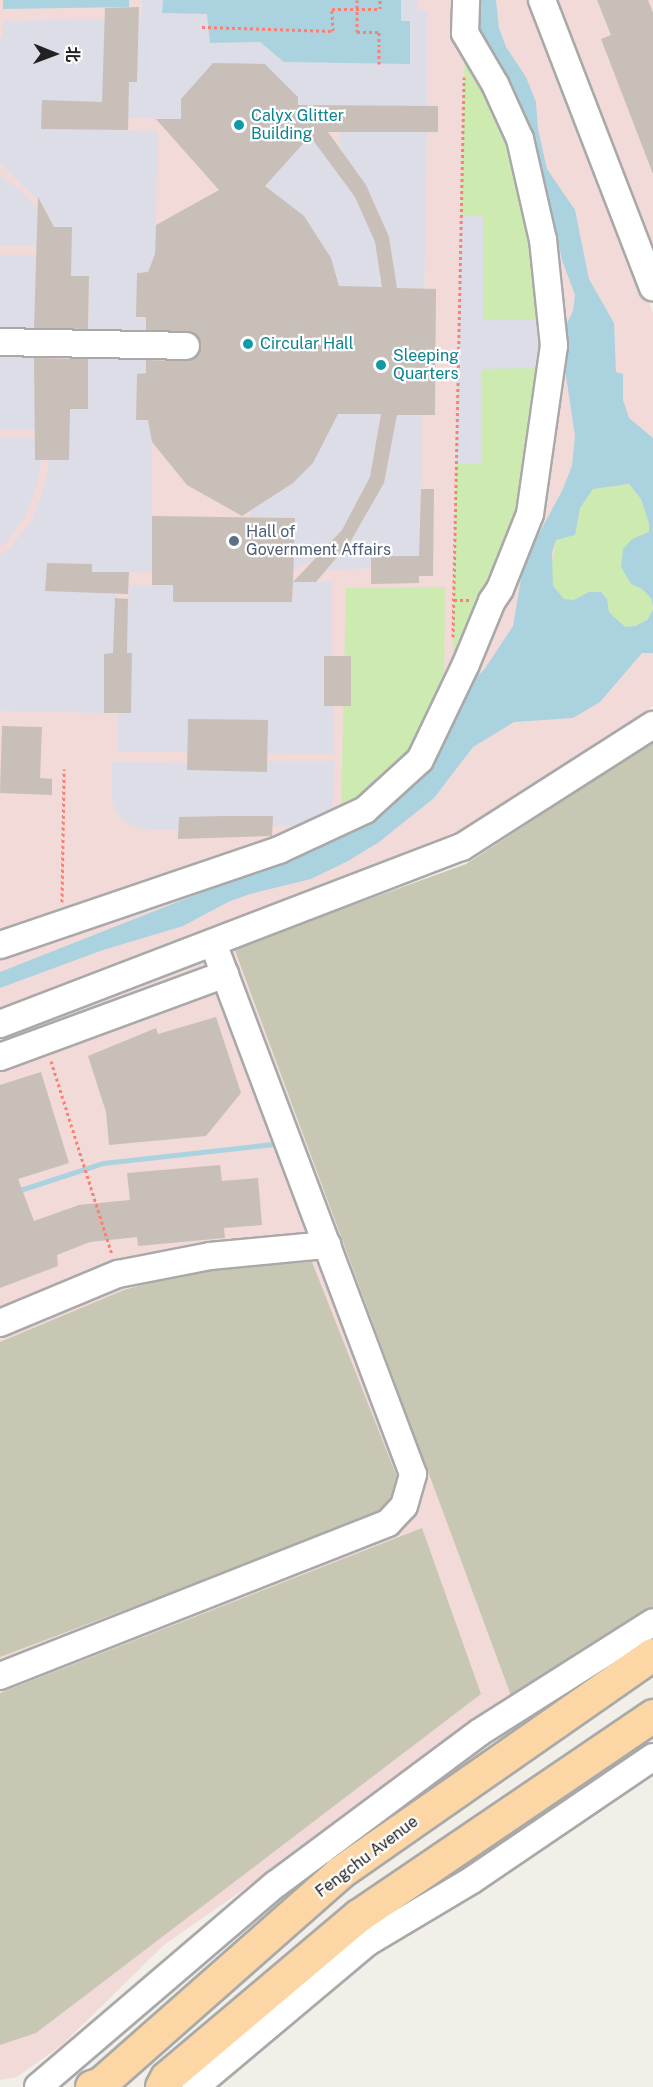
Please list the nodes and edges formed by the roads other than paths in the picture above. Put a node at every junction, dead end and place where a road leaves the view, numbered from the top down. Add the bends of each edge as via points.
1 (466, 0) edge
2 (542, 0) edge
3 (653, 287) edge
4 (0, 342) edge
5 (186, 346) dead end
6 (653, 725) edge
7 (213, 943) junction
8 (0, 945) edge
9 (225, 974) junction
10 (0, 1024) edge
11 (0, 1058) edge
12 (327, 1245) junction
13 (0, 1323) edge
14 (653, 1622) edge
15 (653, 1655) edge
16 (0, 1676) edge
17 (653, 1716) edge
18 (653, 1757) edge
19 (387, 1801) junction
20 (461, 1845) junction
21 (294, 1914) junction
22 (368, 1942) junction
23 (106, 2029) junction
24 (128, 2060) junction
25 (166, 2085) edge
26 (97, 2086) edge
27 (38, 2087) edge

1 - 8 street via 465,33 495,84 520,139 543,240 554,346 530,514 420,760 365,810 279,850
2 - 3 street
4 - 5 street
6 - 7 street via 462,847
7 - 9 street
7 - 10 street
9 - 11 street
9 - 12 street
12 - 13 street via 210,1256 118,1275
12 - 16 street via 412,1474 404,1506 388,1523
14 - 19 street via 480,1732
15 - 21 main road, Fengchu Avenue via 340,1873
17 - 20 main road
18 - 22 street via 472,1880
19 - 21 street
19 - 23 street via 276,1884
20 - 22 street
20 - 25 main road via 359,1916
21 - 24 main road, Fengchu Avenue
22 - 25 street
23 - 24 street
23 - 27 street
24 - 25 main road
24 - 26 main road, Fengchu Avenue

